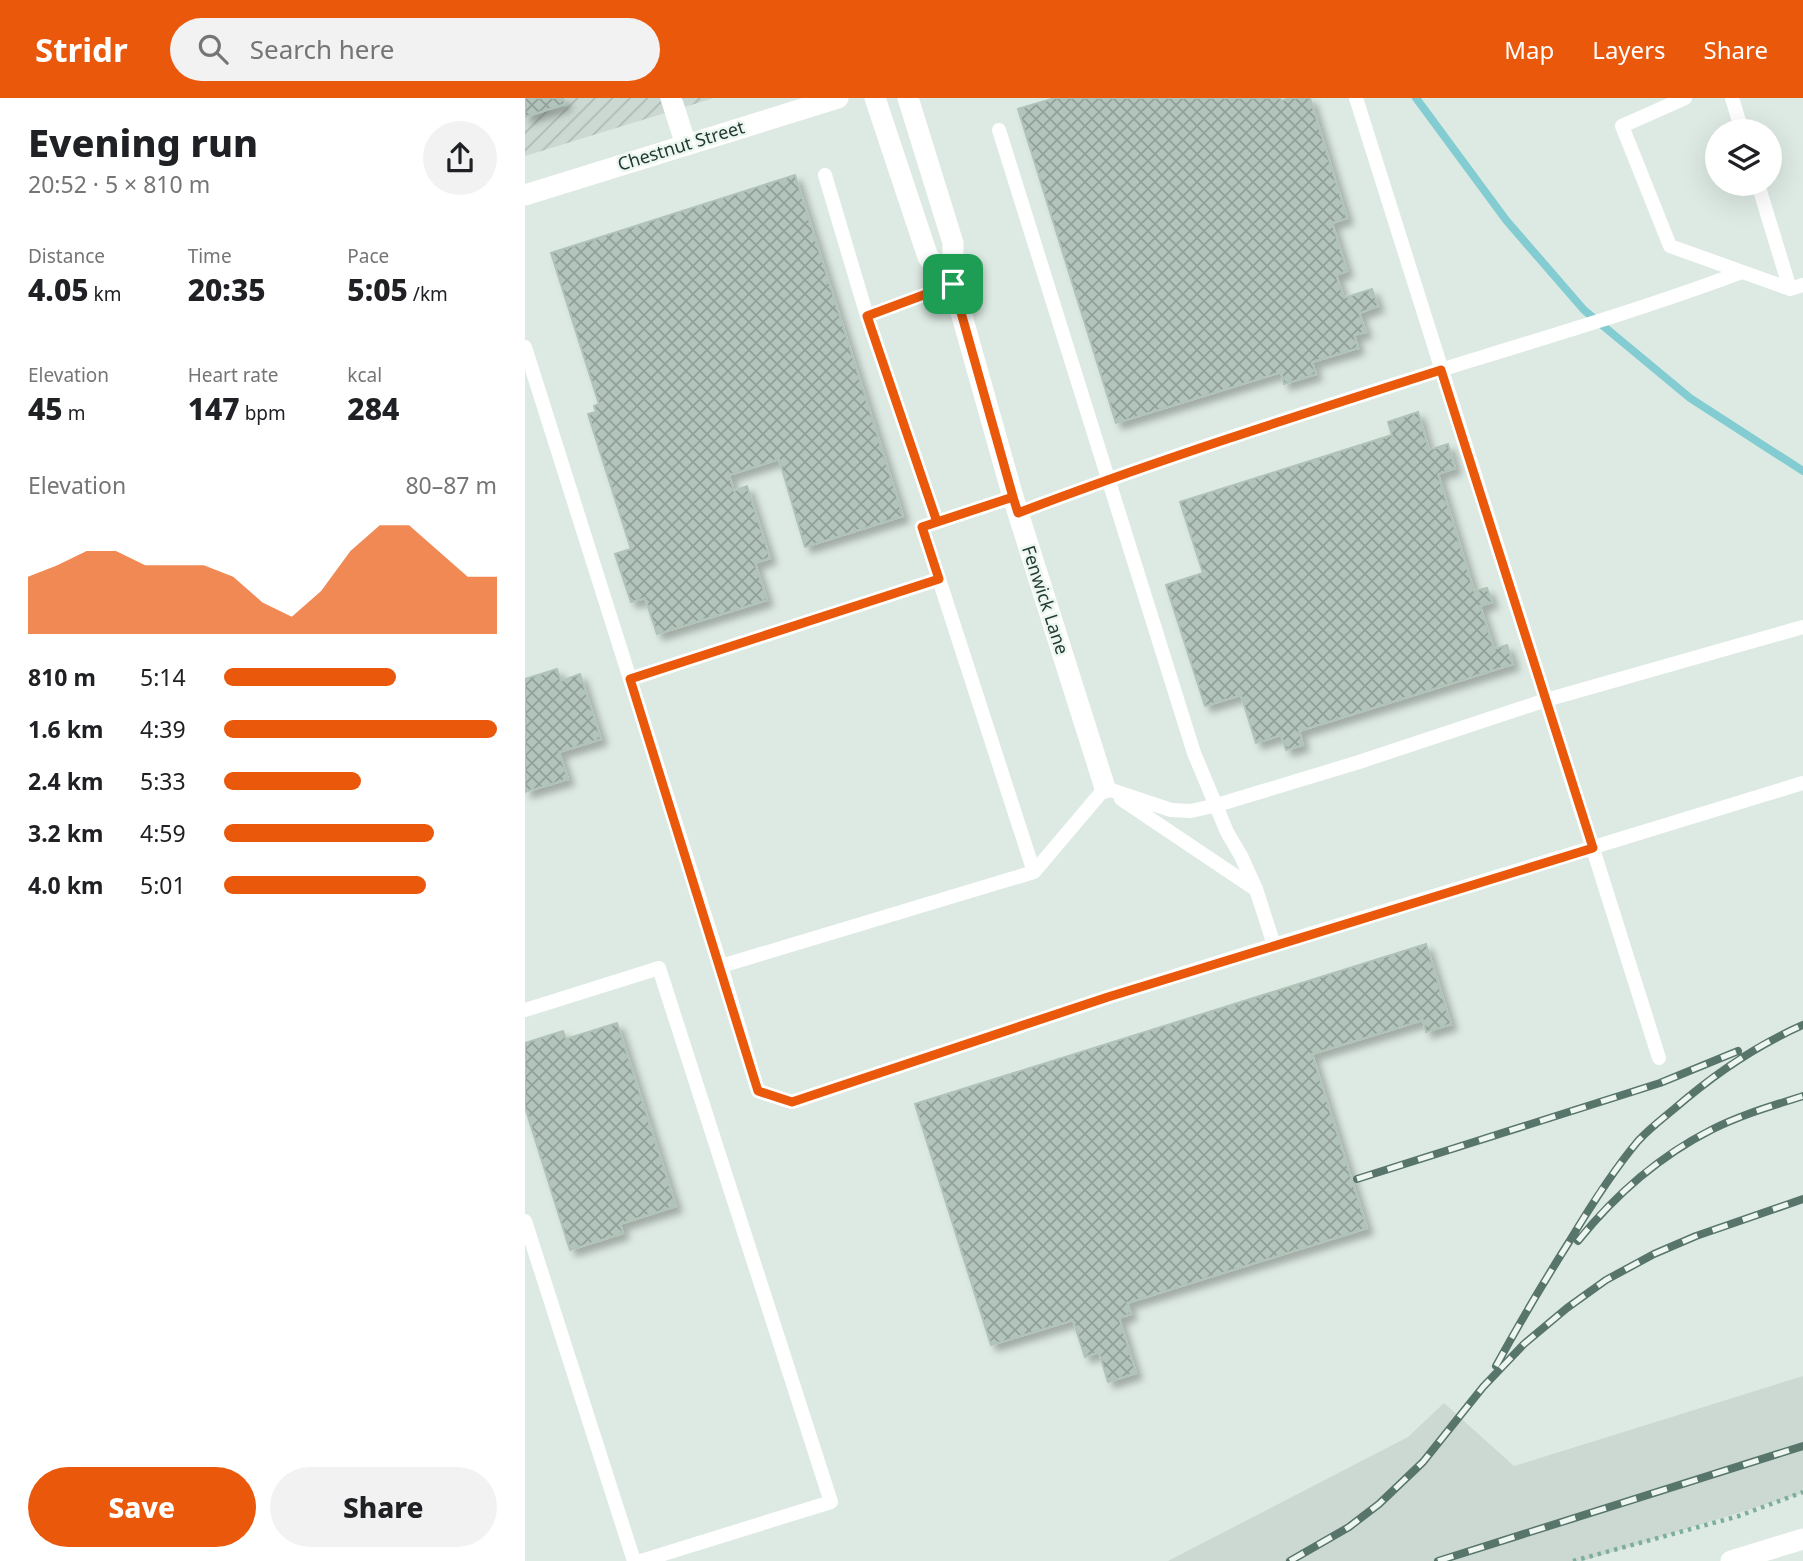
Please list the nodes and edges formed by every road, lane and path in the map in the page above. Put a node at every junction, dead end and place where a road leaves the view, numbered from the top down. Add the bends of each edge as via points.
1 (671, 98) edge
2 (838, 98) edge
3 (875, 98) edge
4 (908, 98) edge
5 (1356, 98) edge
6 (1685, 98) edge
7 (1732, 98) edge
8 (1738, 119) edge
9 (999, 131) dead end
10 (686, 145) junction
11 (825, 175) dead end
12 (525, 195) edge
13 (1763, 196) edge
14 (1742, 272) junction
15 (953, 284) junction
16 (1797, 287) edge
17 (867, 316) junction
18 (525, 347) edge
19 (1441, 370) junction
20 (1109, 480) junction
21 (1015, 505) junction
22 (937, 522) junction
23 (939, 579) junction
24 (1803, 627) edge
25 (630, 679) junction
26 (1546, 700) junction
27 (1803, 783) edge
28 (1105, 788) junction
29 (1217, 805) junction
30 (1593, 848) junction
31 (1034, 872) junction
32 (1256, 889) junction
33 (1274, 945) junction
34 (720, 967) junction
35 (525, 1010) edge
36 (1659, 1058) dead end
37 (525, 1221) edge
38 (1803, 1492) edge
39 (1803, 1539) edge
40 (634, 1561) edge
41 (641, 1561) edge
42 (1573, 1561) edge
43 (1731, 1561) edge

1 - 10 street
2 - 10 street, Chestnut Street
3 - 15 street, Fenwick Lane via 928,257
4 - 15 street via 953,243
5 - 19 lane
6 - 14 lane via 1622,126 1670,246
7 - 8 lane
9 - 20 lane
10 - 12 street, Chestnut Street
11 - 17 lane
13 - 16 lane
14 - 16 lane
14 - 19 lane
15 - 17 lane
15 - 21 street, Fenwick Lane
17 - 22 lane
18 - 25 lane
19 - 20 lane
19 - 26 lane
20 - 21 lane
20 - 29 lane via 1194,752
21 - 22 lane
21 - 28 street, Fenwick Lane
22 - 23 lane via 922,527
23 - 25 lane
23 - 31 lane
24 - 26 lane
25 - 34 lane
26 - 29 lane
26 - 30 lane
27 - 30 lane
28 - 29 lane via 1171,810
28 - 31 lane
28 - 32 lane
29 - 32 lane
30 - 33 lane
30 - 36 lane
31 - 34 lane
32 - 33 lane
33 - 34 lane via 792,1102 758,1091
35 - 41 lane via 659,968 831,1502
37 - 40 lane
38 - 42 path via 1739,1516
39 - 43 street

